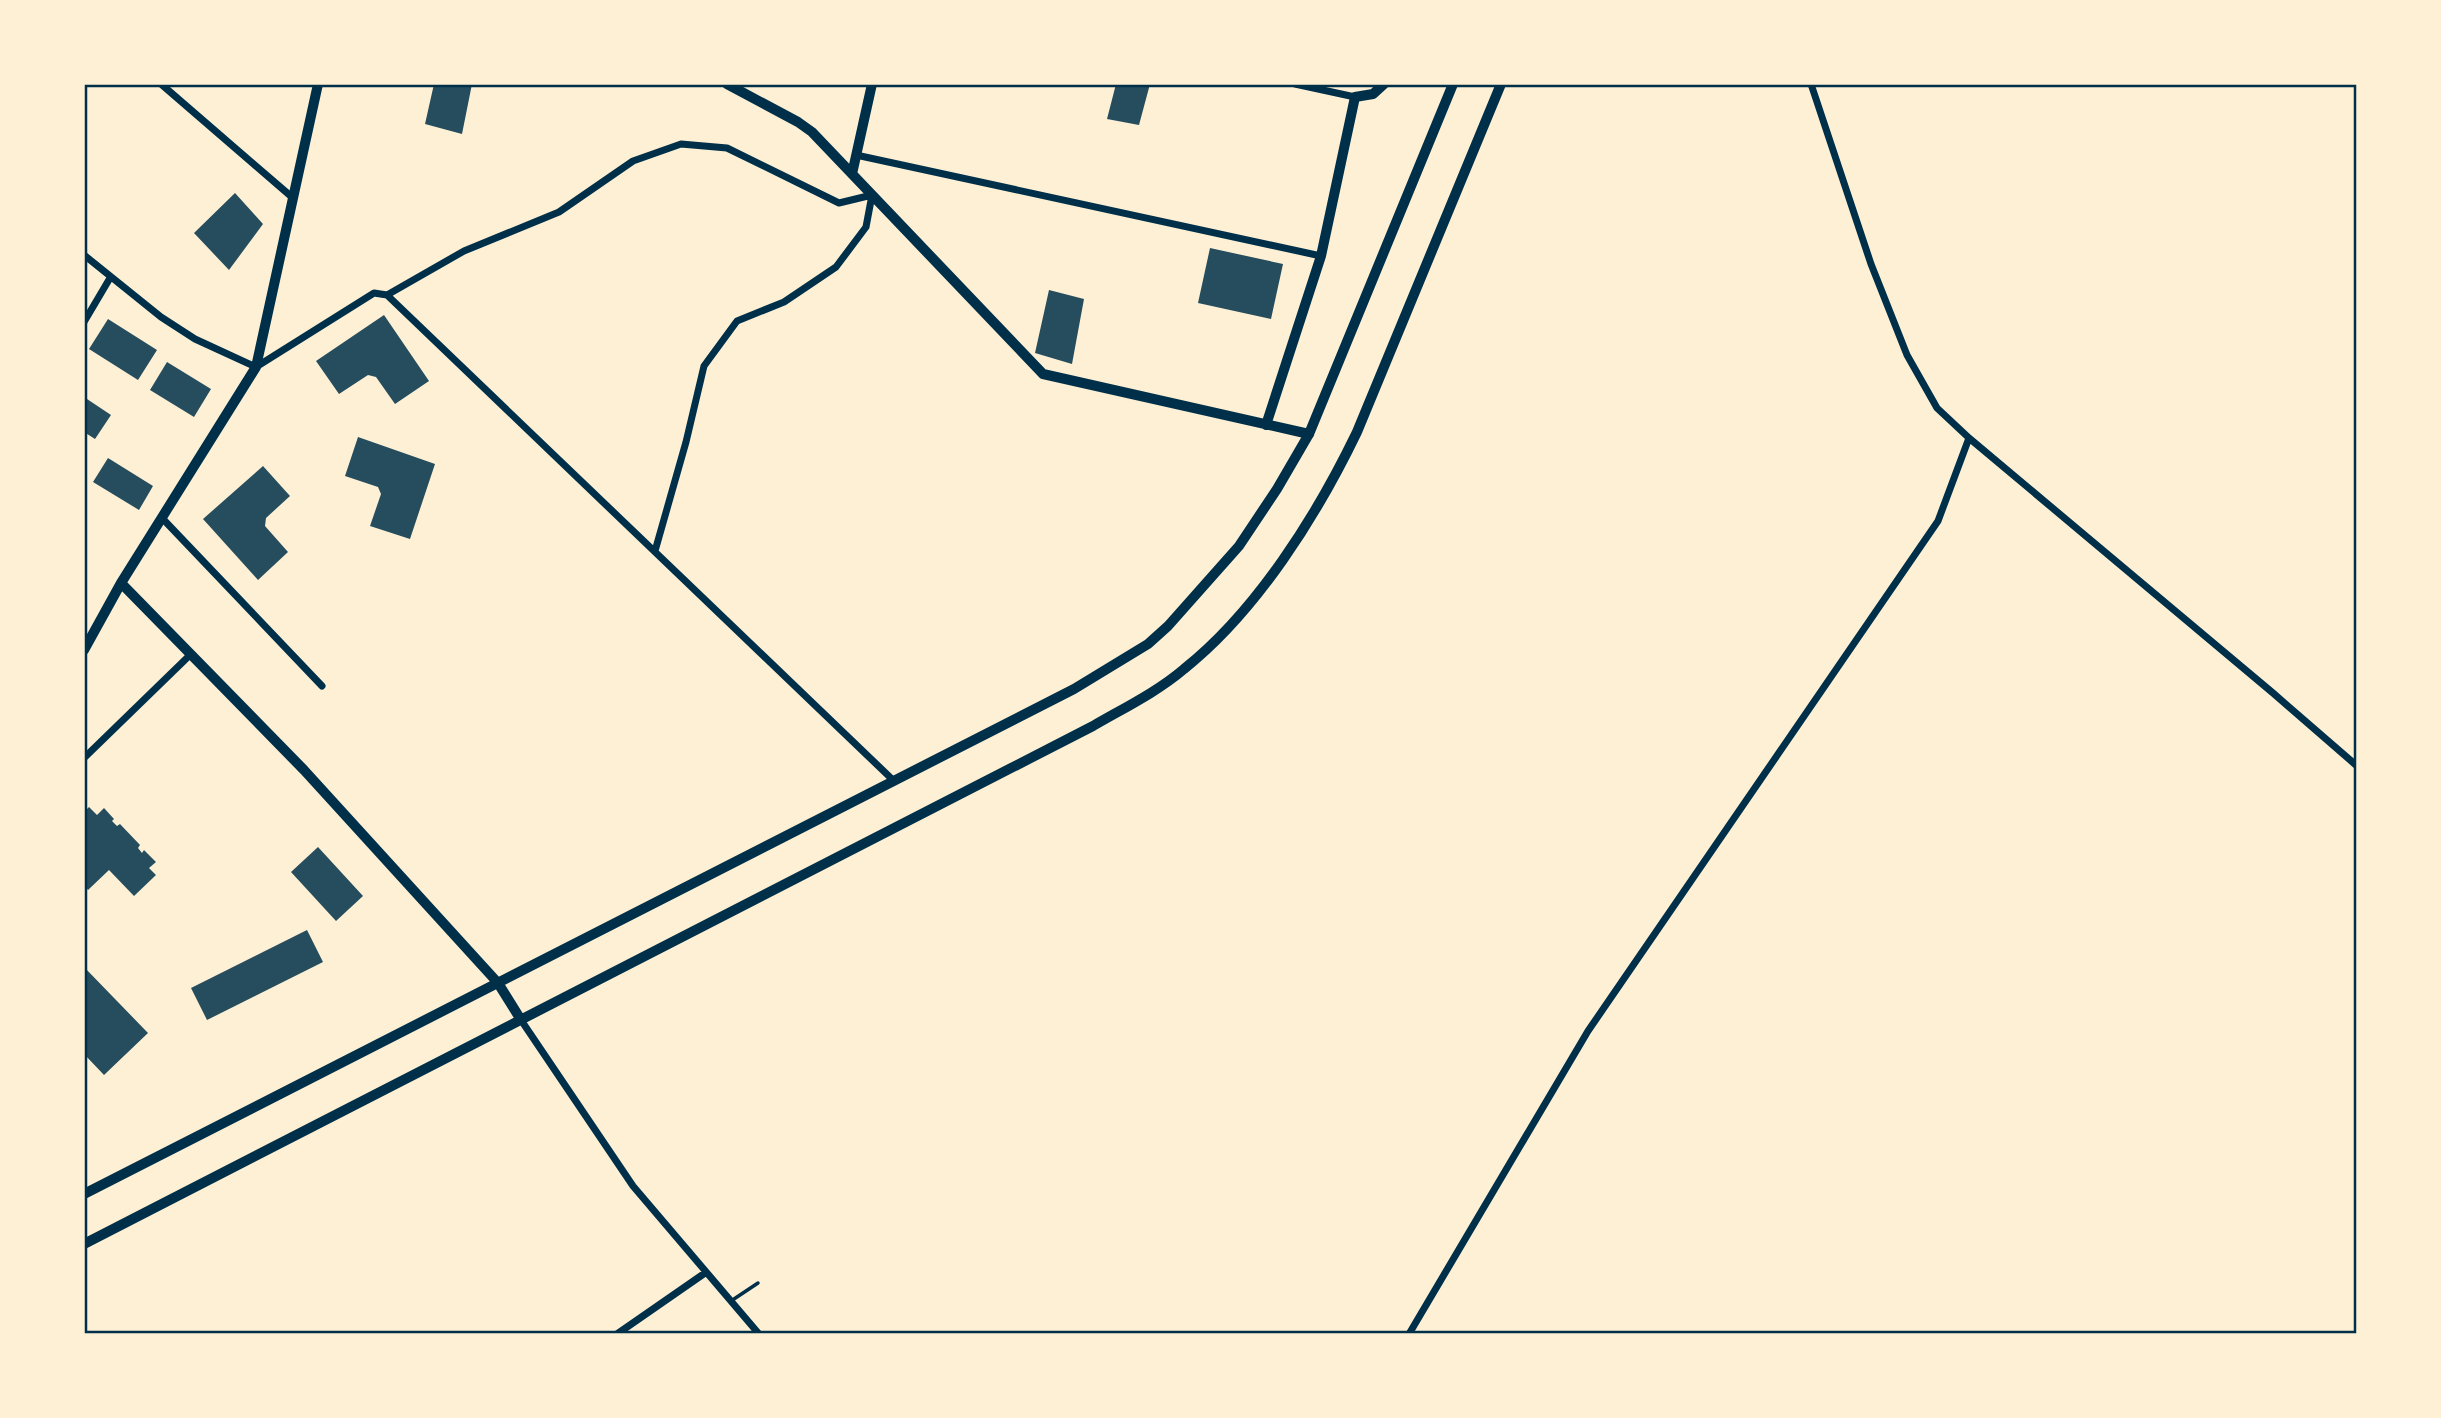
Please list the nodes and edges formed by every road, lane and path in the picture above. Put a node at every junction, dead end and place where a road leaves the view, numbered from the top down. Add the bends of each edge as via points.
1 (161, 84) edge
2 (318, 84) edge
3 (727, 84) edge
4 (872, 84) edge
5 (1295, 84) edge
6 (1384, 84) edge
7 (1453, 84) edge
8 (1501, 84) edge
9 (1811, 84) edge
10 (1354, 97) junction
11 (856, 155) junction
12 (852, 174) junction
13 (872, 195) junction
14 (293, 198) junction
15 (84, 255) edge
16 (1321, 257) junction
17 (110, 278) junction
18 (387, 295) junction
19 (84, 322) edge
20 (256, 367) junction
21 (1266, 425) junction
22 (1309, 434) junction
23 (1969, 438) junction
24 (162, 518) junction
25 (654, 551) junction
26 (121, 583) junction
27 (84, 650) edge
28 (191, 654) junction
29 (322, 686) dead end
30 (84, 758) edge
31 (2357, 766) edge
32 (894, 781) junction
33 (498, 983) junction
34 (521, 1020) junction
35 (84, 1194) edge
36 (84, 1244) edge
37 (705, 1273) junction
38 (758, 1283) dead end
39 (730, 1302) junction
40 (617, 1334) edge
41 (759, 1334) edge
42 (1409, 1334) edge

1 - 14 street
2 - 14 street
3 - 12 street via 806,127
4 - 11 street
5 - 10 street
6 - 10 street via 1373,94
7 - 22 main road
8 - 34 main road via 1334,480 1239,616 1203,654 1159,688 1093,726
9 - 23 street via 1871,264 1907,355 1937,408
10 - 16 street
11 - 12 street
11 - 16 street
12 - 13 street
13 - 18 street via 839,203 727,148 681,144 633,161 559,212 464,251
13 - 21 street via 1043,374
13 - 25 street via 866,227 836,267 784,302 737,321 704,366
14 - 20 street
15 - 17 street
16 - 21 street
17 - 19 street
17 - 20 street via 195,339
18 - 20 street via 374,293
18 - 25 street
20 - 24 street
21 - 22 street
22 - 32 main road via 1239,546 1148,644 1074,689
23 - 31 street
23 - 42 street via 1938,521 1588,1031
24 - 26 street
24 - 29 street
25 - 32 street
26 - 27 street
26 - 28 street
28 - 30 street
28 - 33 street
32 - 33 main road
33 - 34 main road
33 - 35 main road
34 - 36 main road
34 - 37 street via 633,1186
37 - 39 street
37 - 40 street
38 - 39 lane
39 - 41 street

